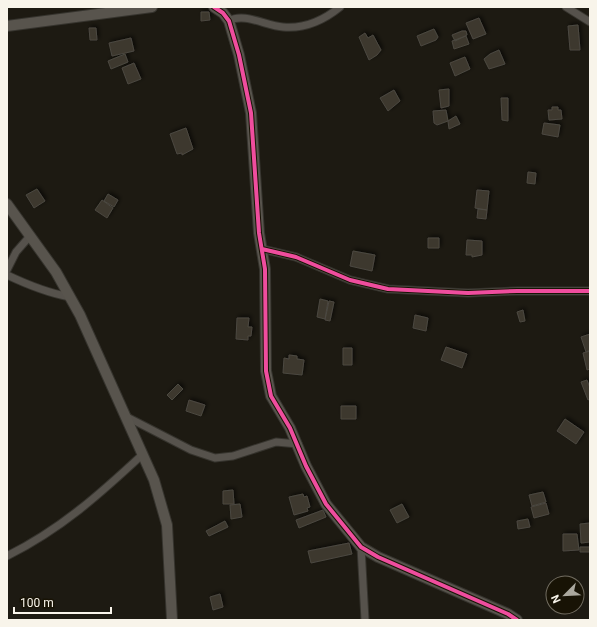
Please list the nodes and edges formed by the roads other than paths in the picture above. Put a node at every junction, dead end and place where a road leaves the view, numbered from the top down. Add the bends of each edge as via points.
1 (152, 7) edge
2 (216, 7) edge
3 (340, 7) edge
4 (566, 7) edge
5 (229, 21) junction
6 (590, 22) edge
7 (7, 26) edge
8 (7, 204) edge
9 (30, 236) junction
10 (262, 249) junction
11 (7, 270) edge
12 (7, 275) edge
13 (590, 291) edge
14 (70, 297) junction
15 (126, 417) junction
16 (298, 444) junction
17 (143, 454) junction
18 (362, 547) junction
19 (7, 556) edge
20 (172, 620) edge
21 (364, 620) edge
22 (517, 620) edge

1 - 7 street
2 - 5 street
3 - 5 street via 328,17 294,28 238,18
4 - 6 street
5 - 10 street via 251,113
8 - 9 street
9 - 11 street via 16,252
9 - 14 street via 56,272
10 - 13 street via 296,257 350,280 388,289 468,293
10 - 16 street via 265,269 268,385 271,396
12 - 14 street via 56,295
14 - 15 street
15 - 16 street via 191,450 215,458 233,456 276,442
15 - 17 street
16 - 18 street via 306,466 326,504
17 - 19 street via 75,514
17 - 20 street via 154,480 167,525
18 - 21 street
18 - 22 street via 378,557

